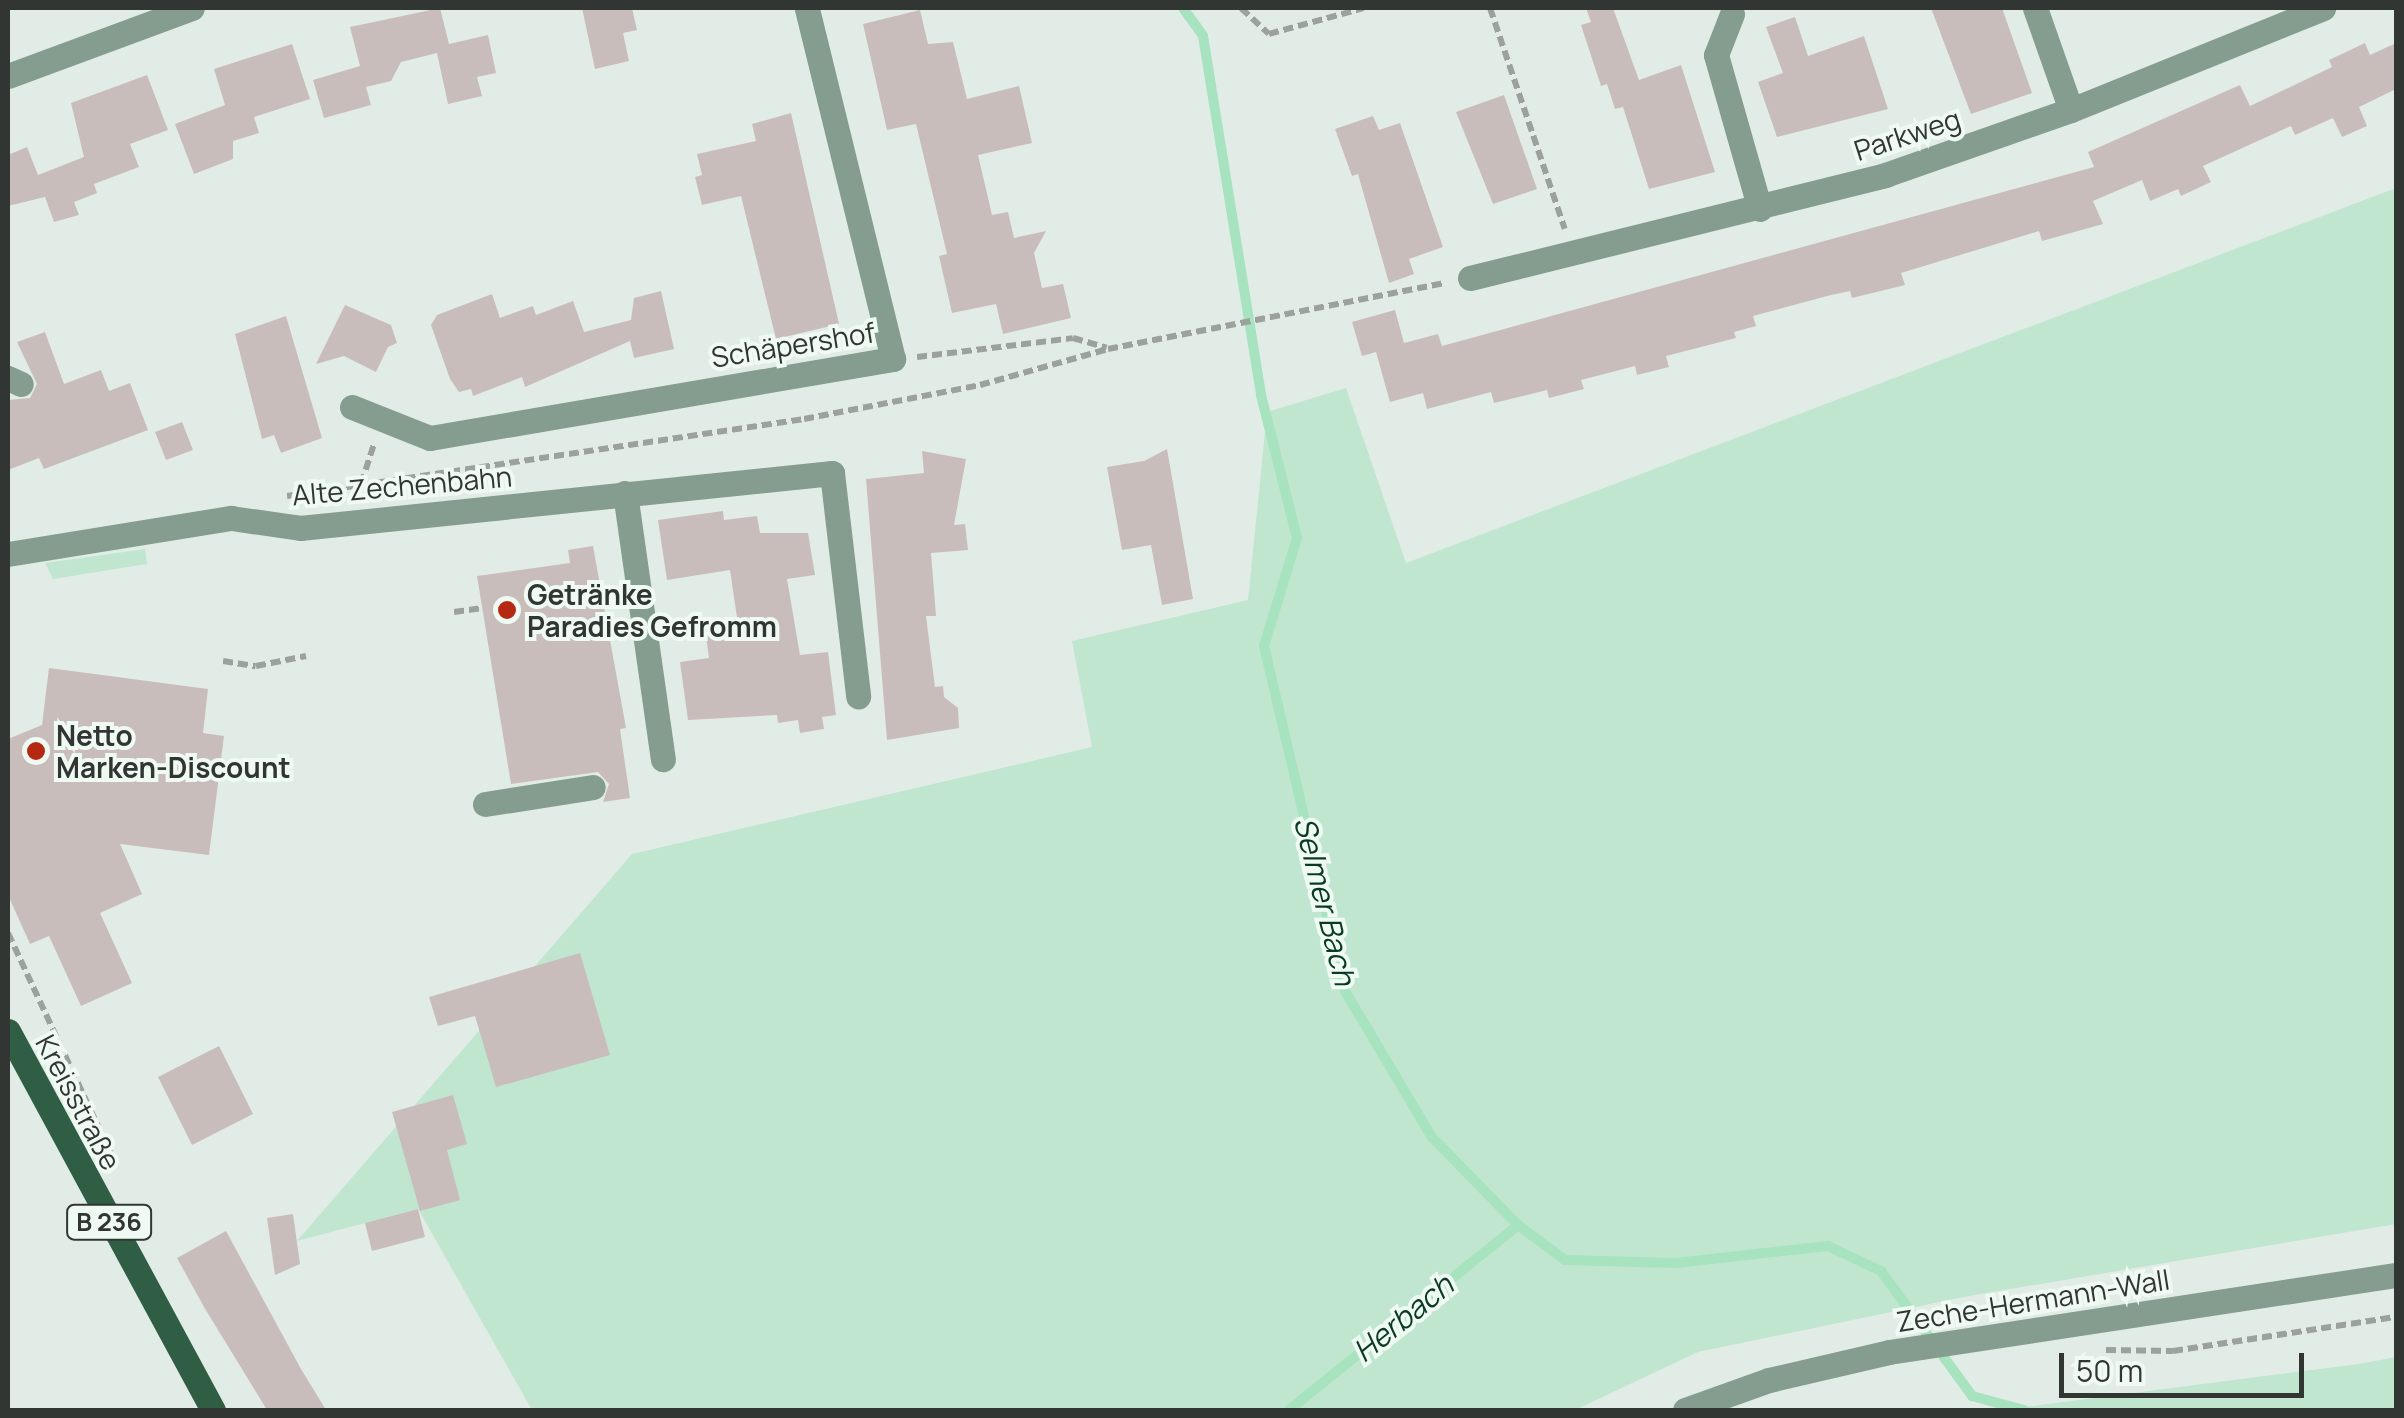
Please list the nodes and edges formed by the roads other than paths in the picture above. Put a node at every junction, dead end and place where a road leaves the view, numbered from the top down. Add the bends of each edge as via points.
1 (192, 8) edge
2 (807, 8) edge
3 (2035, 8) edge
4 (2324, 8) edge
5 (1732, 14) dead end
6 (8, 76) edge
7 (2071, 110) junction
8 (1760, 209) junction
9 (1470, 278) road end
10 (352, 407) dead end
11 (625, 493) junction
12 (8, 554) edge
13 (858, 696) dead end
14 (663, 760) dead end
15 (593, 788) dead end
16 (484, 804) dead end
17 (8, 1031) edge
18 (2396, 1275) edge
19 (213, 1410) edge
20 (1685, 1410) edge

1 - 6 street
2 - 10 street, Schäpershof via 893,360 430,438
3 - 7 street
4 - 7 street, Parkweg
5 - 8 street via 1716,55
7 - 8 street, Parkweg via 1885,175
8 - 9 street, Parkweg
11 - 12 street, Alte Zechenbahn via 300,528 231,518
11 - 13 street, Alte Zechenbahn via 832,474
11 - 14 street
15 - 16 street
17 - 19 main road, Kreisstraße / B 236
18 - 20 street, Zeche-Hermann-Wall via 1889,1352 1768,1380

